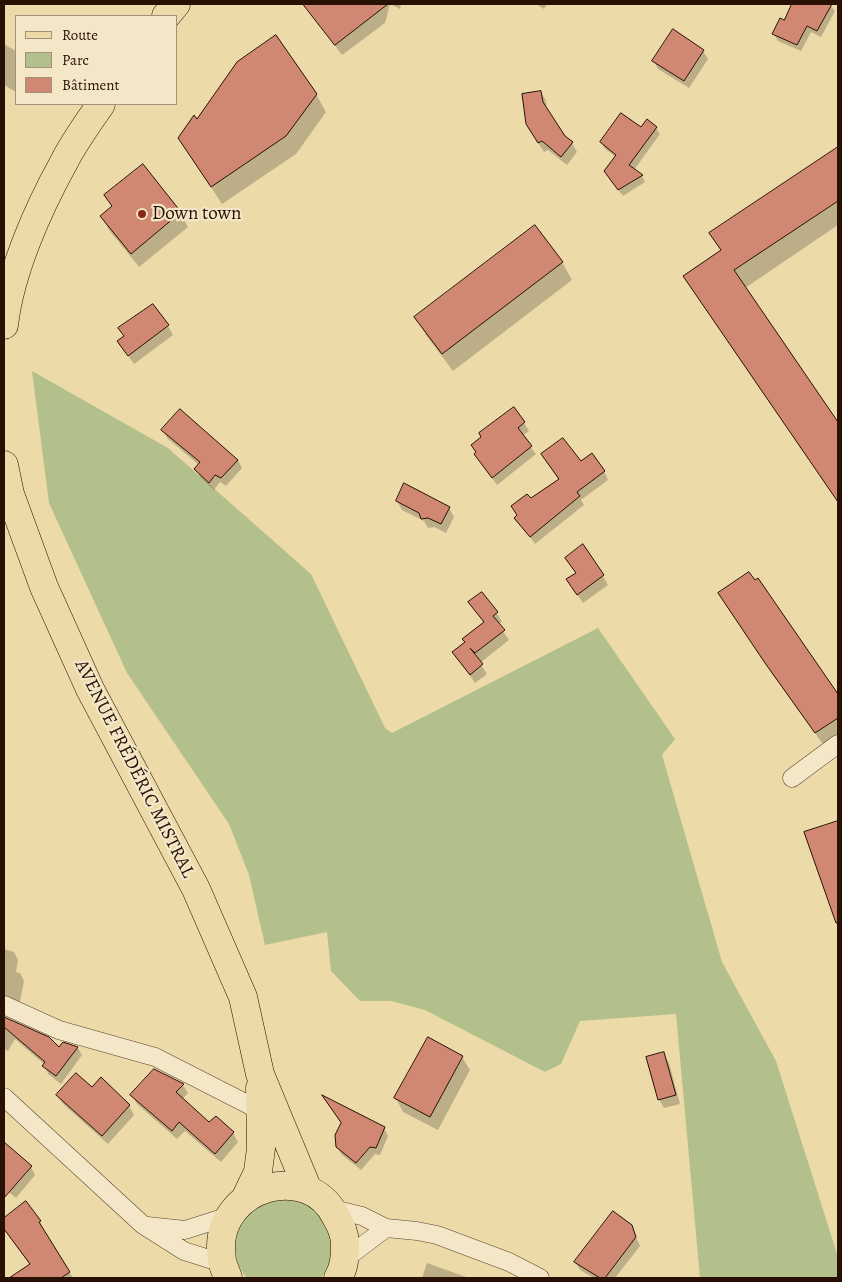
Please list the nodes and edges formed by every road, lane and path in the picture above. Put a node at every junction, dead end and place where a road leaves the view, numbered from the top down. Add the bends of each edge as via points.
1 (176, 4) edge
2 (167, 15) edge
3 (100, 105) edge
4 (4, 325) edge
5 (4, 465) edge
6 (838, 744) edge
7 (792, 778) dead end
8 (4, 1005) edge
9 (260, 1074) junction
10 (4, 1097) edge
11 (261, 1111) junction
12 (308, 1190) junction
13 (238, 1207) junction
14 (332, 1209) junction
15 (143, 1226) junction
16 (386, 1228) junction
17 (342, 1269) edge
18 (225, 1271) edge
19 (540, 1278) edge

1 - 2 main road
3 - 4 main road via 64,161 32,230 6,304
5 - 9 main road, AVENUE FRÉDÉRIC MISTRAL via 10,494 44,587 90,689 196,890 242,997
6 - 7 street
8 - 11 street via 59,1030 155,1057
9 - 11 main road, AVENUE FRÉDÉRIC MISTRAL
9 - 12 main road, AVENUE FRÉDÉRIC MISTRAL
10 - 15 street
11 - 13 main road, AVENUE FRÉDÉRIC MISTRAL via 258,1172
12 - 13 main road via 287,1185 266,1188
12 - 14 main road
13 - 15 street via 185,1230
13 - 18 main road, AVENUE FRÉDÉRIC MISTRAL via 221,1239
14 - 16 street via 362,1216
14 - 17 main road via 344,1233
15 - 18 street
16 - 17 street
16 - 19 street via 438,1235 509,1262

